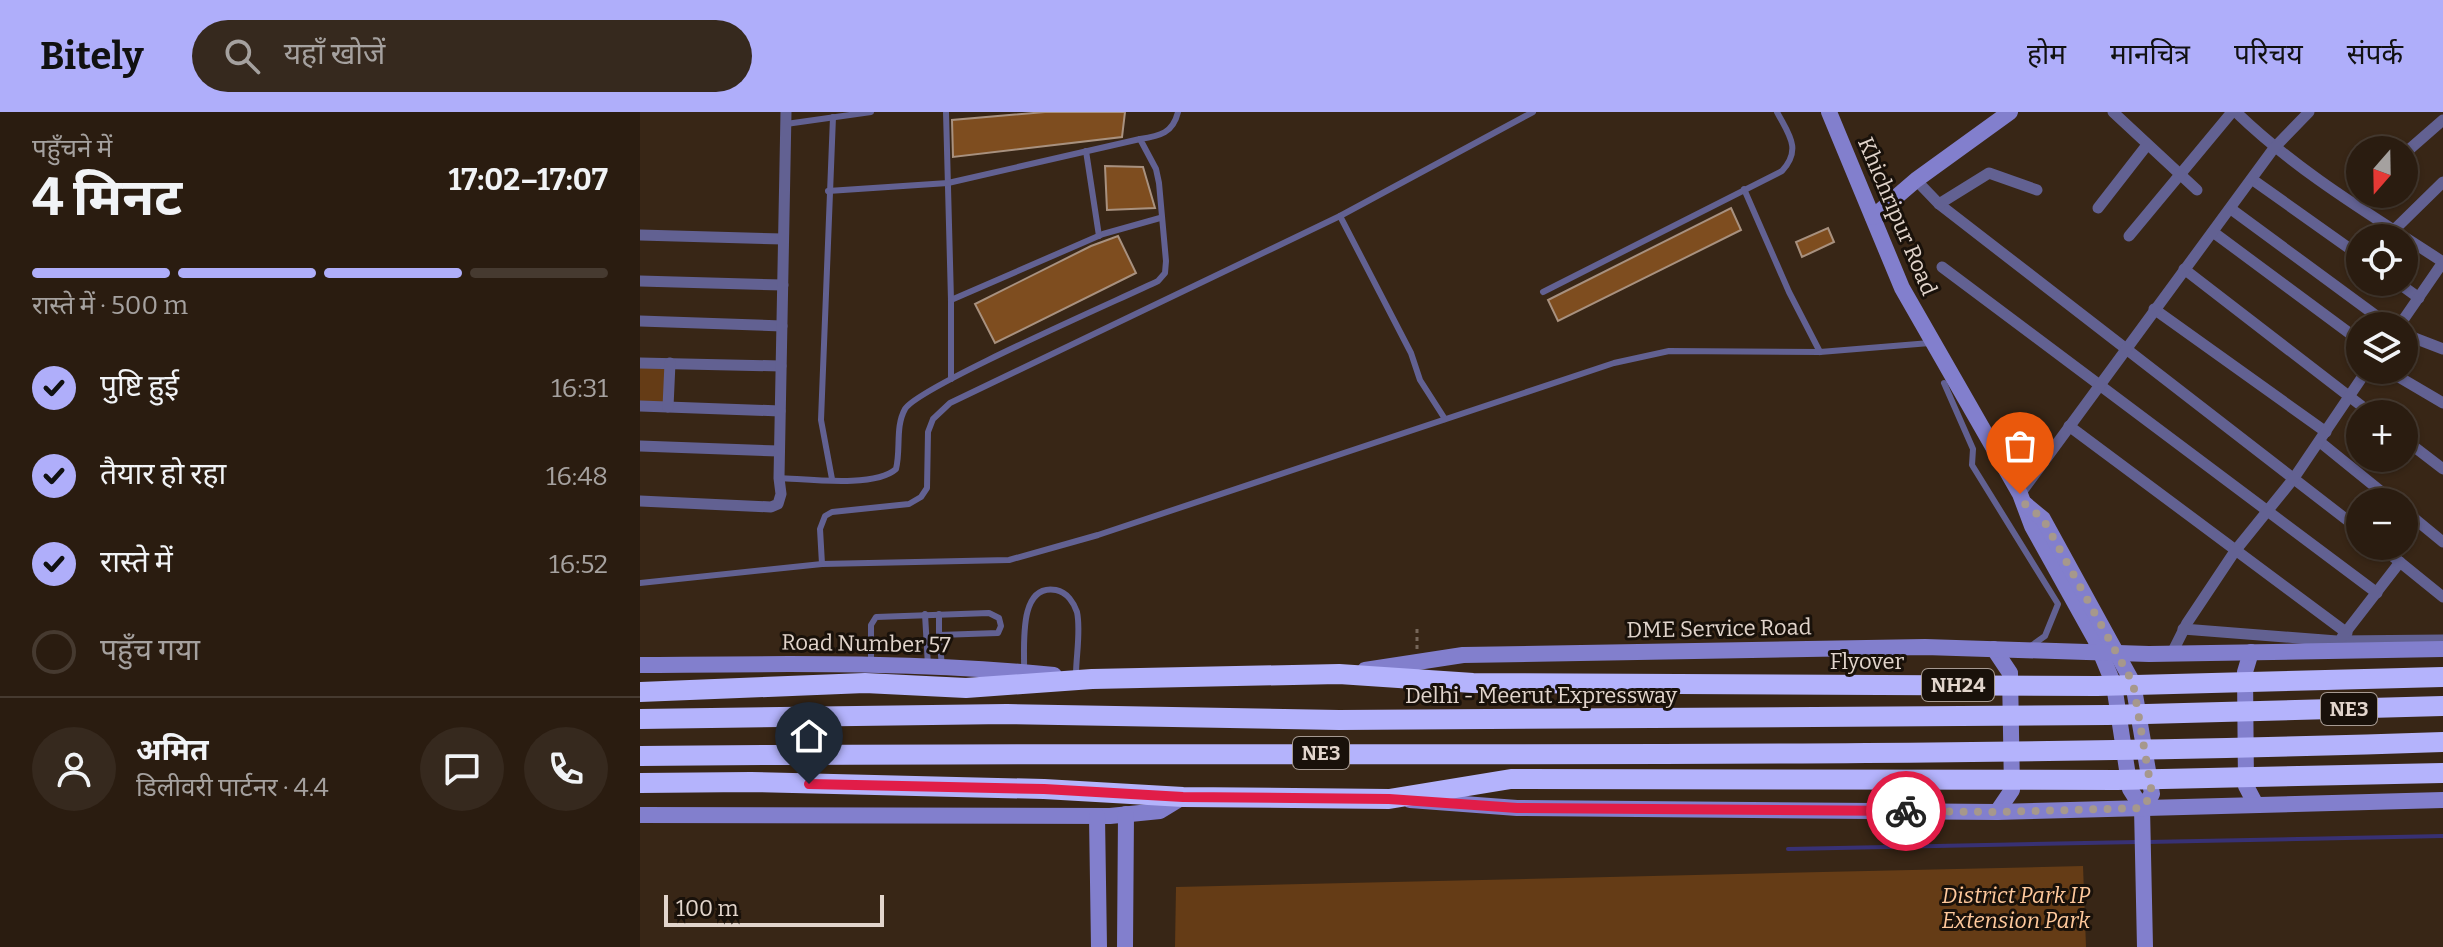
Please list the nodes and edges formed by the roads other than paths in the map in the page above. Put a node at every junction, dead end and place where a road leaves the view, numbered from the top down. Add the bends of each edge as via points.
1 (871, 112) edge
2 (946, 112) edge
3 (1178, 112) edge
4 (1533, 112) edge
5 (1777, 112) edge
6 (1829, 112) edge
7 (2010, 112) edge
8 (2113, 112) edge
9 (2234, 112) edge
10 (2309, 112) edge
11 (833, 117) junction
12 (786, 118) edge
13 (2443, 120) edge
14 (1140, 139) junction
15 (2418, 142) edge
16 (2147, 145) junction
17 (2274, 148) junction
18 (1086, 151) junction
19 (2179, 174) junction
20 (1916, 180) junction
21 (2253, 180) junction
22 (2443, 182) edge
23 (948, 183) junction
24 (1744, 189) junction
25 (2037, 190) dead end
26 (2197, 190) dead end
27 (828, 191) junction
28 (2346, 198) edge
29 (1939, 204) junction
30 (2098, 208) dead end
31 (2361, 208) edge
32 (2231, 209) junction
33 (1340, 216) junction
34 (1873, 217) junction
35 (1160, 218) junction
36 (2385, 224) edge
37 (2400, 224) edge
38 (2213, 232) junction
39 (640, 235) edge
40 (1099, 236) junction
41 (2129, 236) dead end
42 (783, 239) junction
43 (2346, 246) edge
44 (2418, 246) edge
45 (2443, 262) edge
46 (1942, 267) dead end
47 (2184, 269) junction
48 (640, 281) edge
49 (783, 285) junction
50 (1543, 292) dead end
51 (2416, 296) edge
52 (2419, 298) junction
53 (951, 300) junction
54 (2154, 309) junction
55 (2371, 312) edge
56 (2409, 312) edge
57 (640, 321) edge
58 (782, 326) junction
59 (2346, 331) edge
60 (2418, 339) edge
61 (1933, 342) junction
62 (2127, 347) junction
63 (2443, 349) edge
64 (1820, 352) junction
65 (640, 363) edge
66 (670, 363) junction
67 (781, 366) junction
68 (951, 379) junction
69 (1944, 383) dead end
70 (2358, 384) edge
71 (2411, 384) edge
72 (2099, 385) junction
73 (2350, 397) junction
74 (2354, 400) edge
75 (2443, 403) edge
76 (640, 406) edge
77 (668, 407) junction
78 (780, 411) junction
79 (1445, 419) junction
80 (2069, 426) junction
81 (2323, 437) junction
82 (640, 446) edge
83 (2418, 450) edge
84 (779, 451) junction
85 (2443, 469) edge
86 (779, 478) junction
87 (2294, 478) junction
88 (832, 479) junction
89 (2379, 488) edge
90 (2022, 499) junction
91 (640, 501) edge
92 (2269, 510) junction
93 (2346, 519) edge
94 (2418, 521) edge
95 (2443, 542) edge
96 (2235, 551) junction
97 (2398, 560) edge
98 (2400, 562) junction
99 (822, 564) junction
100 (640, 583) edge
101 (2377, 593) junction
102 (2443, 597) edge
103 (925, 614) junction
104 (939, 614) junction
105 (2183, 629) junction
106 (939, 635) junction
107 (2342, 637) junction
108 (2443, 640) edge
109 (1994, 649) junction
110 (2443, 649) edge
111 (2025, 650) junction
112 (2251, 652) junction
113 (2109, 653) junction
114 (2172, 653) junction
115 (871, 663) junction
116 (640, 665) edge
117 (935, 666) junction
118 (1024, 672) junction
119 (1339, 674) junction
120 (2443, 677) edge
121 (1084, 678) junction
122 (640, 692) edge
123 (2443, 706) edge
124 (640, 719) edge
125 (2443, 742) edge
126 (640, 756) edge
127 (2443, 773) edge
128 (640, 783) edge
129 (1183, 797) junction
130 (1389, 799) junction
131 (2443, 800) edge
132 (2256, 805) junction
133 (2142, 808) junction
134 (1997, 812) junction
135 (1126, 814) junction
136 (640, 815) edge
137 (1097, 816) junction
138 (1099, 947) edge
139 (1125, 947) edge
140 (2145, 947) edge

1 - 11 lane
2 - 23 lane
3 - 14 lane via 1170,130
4 - 33 lane
5 - 24 lane via 1793,144 1791,160 1782,171
6 - 34 street, Khichripur Road
7 - 20 street
8 - 16 street
9 - 17 street
9 - 19 street
10 - 17 street
11 - 12 lane
11 - 27 lane
12 - 42 street
13 - 15 street
14 - 18 lane
14 - 35 lane via 1156,169
16 - 19 street
16 - 30 street
17 - 21 street
17 - 28 street
18 - 23 lane
18 - 40 lane
19 - 26 street
19 - 41 street
20 - 29 street
20 - 34 street
21 - 32 street
21 - 43 street
22 - 37 street
23 - 27 lane
23 - 53 lane
24 - 50 lane
24 - 64 lane
25 - 29 street via 1989,173
27 - 88 lane via 821,420
29 - 62 street
31 - 36 street
32 - 38 street
32 - 55 street
33 - 79 lane via 1420,380
33 - 99 lane via 950,403 928,432 927,488 921,497 909,504 825,516 820,529
34 - 61 street, Khichripur Road via 1902,288
35 - 40 lane
35 - 68 lane via 1166,261 1158,281
38 - 47 street
38 - 59 street
39 - 42 street
40 - 53 lane
42 - 49 street
44 - 45 street
45 - 52 street
46 - 72 street
47 - 54 street
47 - 73 street
48 - 49 street
49 - 58 street
51 - 52 street
52 - 56 street
53 - 68 lane
54 - 62 street
54 - 81 street
57 - 58 street
58 - 67 street
60 - 63 street
61 - 64 lane
61 - 90 street, Khichripur Road
62 - 72 street
62 - 87 street
64 - 79 lane via 1669,351 1614,363
65 - 66 street
66 - 67 street
66 - 77 street
67 - 78 street
68 - 88 lane via 905,409 898,461 889,475
69 - 111 lane via 1973,449 1972,465 2058,604 2045,636
70 - 73 street
71 - 75 street
72 - 80 street
72 - 92 street
73 - 74 street
73 - 81 street
76 - 77 street
77 - 78 street
78 - 84 street
79 - 99 lane via 1009,560
80 - 90 street
80 - 96 street
81 - 87 street
81 - 89 street
82 - 84 street
83 - 85 street
84 - 86 street
86 - 88 lane
86 - 91 street via 781,494 771,507
87 - 92 street
87 - 93 street
90 - 113 street, Khichripur Road via 2095,639
92 - 96 street
92 - 101 street
94 - 95 street
96 - 105 street
96 - 107 street
97 - 98 street
98 - 101 street
98 - 102 street
99 - 100 lane
101 - 107 street
103 - 104 lane
103 - 115 lane via 873,619
103 - 117 lane
104 - 106 lane
104 - 106 lane via 995,615 1001,626 995,633
105 - 107 street
105 - 114 street
106 - 117 lane
107 - 108 street
109 - 111 street, DME Service Road
109 - 119 street, DME Service Road via 1463,655
109 - 134 street via 2010,673 2012,790
110 - 112 street, DME Service Road
111 - 113 street, DME Service Road
112 - 114 street, DME Service Road
112 - 132 street via 2245,672 2246,786
113 - 114 street, DME Service Road
113 - 133 street, Khichripur Road via 2130,789
115 - 116 street, Road Number 57
115 - 117 street, Road Number 57
117 - 118 street, Road Number 57
118 - 121 street, Road Number 57
118 - 121 lane via 1032,598 1056,590 1076,610
119 - 120 highway, Flyover / NH24 via 1473,683 2161,686
119 - 121 highway, Flyover
121 - 122 highway, Flyover via 966,688 865,683
123 - 124 highway, Delhi - Meerut Expressway / NE3 via 2011,716 1339,720 1007,714
125 - 126 highway, NE3 via 2174,751
127 - 130 highway via 2117,780 1511,779
128 - 129 highway via 1044,789
129 - 130 highway
129 - 135 street via 1160,811
130 - 134 street via 1517,808
131 - 132 street
132 - 133 street
133 - 134 street
133 - 140 street, Khichripur Road
135 - 137 street
135 - 139 street
136 - 137 street
137 - 138 street

